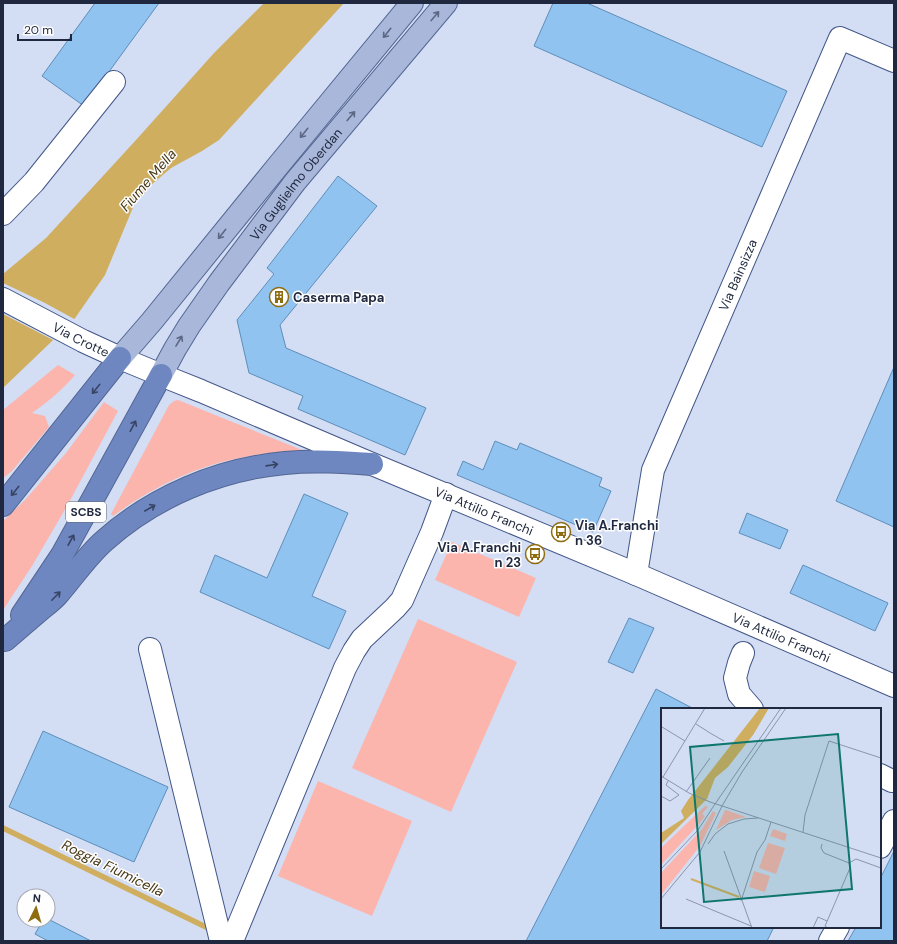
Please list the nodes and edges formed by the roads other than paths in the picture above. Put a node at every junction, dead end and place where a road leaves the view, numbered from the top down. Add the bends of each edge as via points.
1 (412, 3) edge
2 (446, 3) edge
3 (894, 61) edge
4 (114, 82) dead end
5 (3, 214) edge
6 (3, 299) edge
7 (120, 358) junction
8 (160, 376) junction
9 (372, 464) junction
10 (446, 494) junction
11 (3, 505) edge
12 (636, 574) junction
13 (4, 641) edge
14 (150, 649) dead end
15 (743, 652) dead end
16 (894, 686) edge
17 (751, 708) edge
18 (894, 821) edge
19 (881, 845) edge
20 (837, 928) edge
21 (221, 941) edge
22 (232, 941) edge
23 (830, 941) edge

1 -> 7 main road, Via Guglielmo Oberdan
8 -> 2 main road, Via Guglielmo Oberdan via 189,326 295,182
3 - 12 street, Via Bainsizza via 840,38 653,470
4 - 5 street via 34,182
6 - 7 street, Via Crotte
7 - 8 street, Via Crotte
7 -> 11 highway
8 - 9 street, Via Attilio Franchi
13 -> 8 highway, SCBS via 62,555
9 - 10 street, Via Attilio Franchi
13 -> 9 highway via 57,595 103,542 165,499 211,479 260,466 307,462
10 - 12 street, Via Attilio Franchi
10 - 22 street via 402,600 354,650
12 - 16 street, Via Attilio Franchi
14 - 21 street
15 - 17 street via 735,678 738,694
18 - 19 street
20 - 23 street

